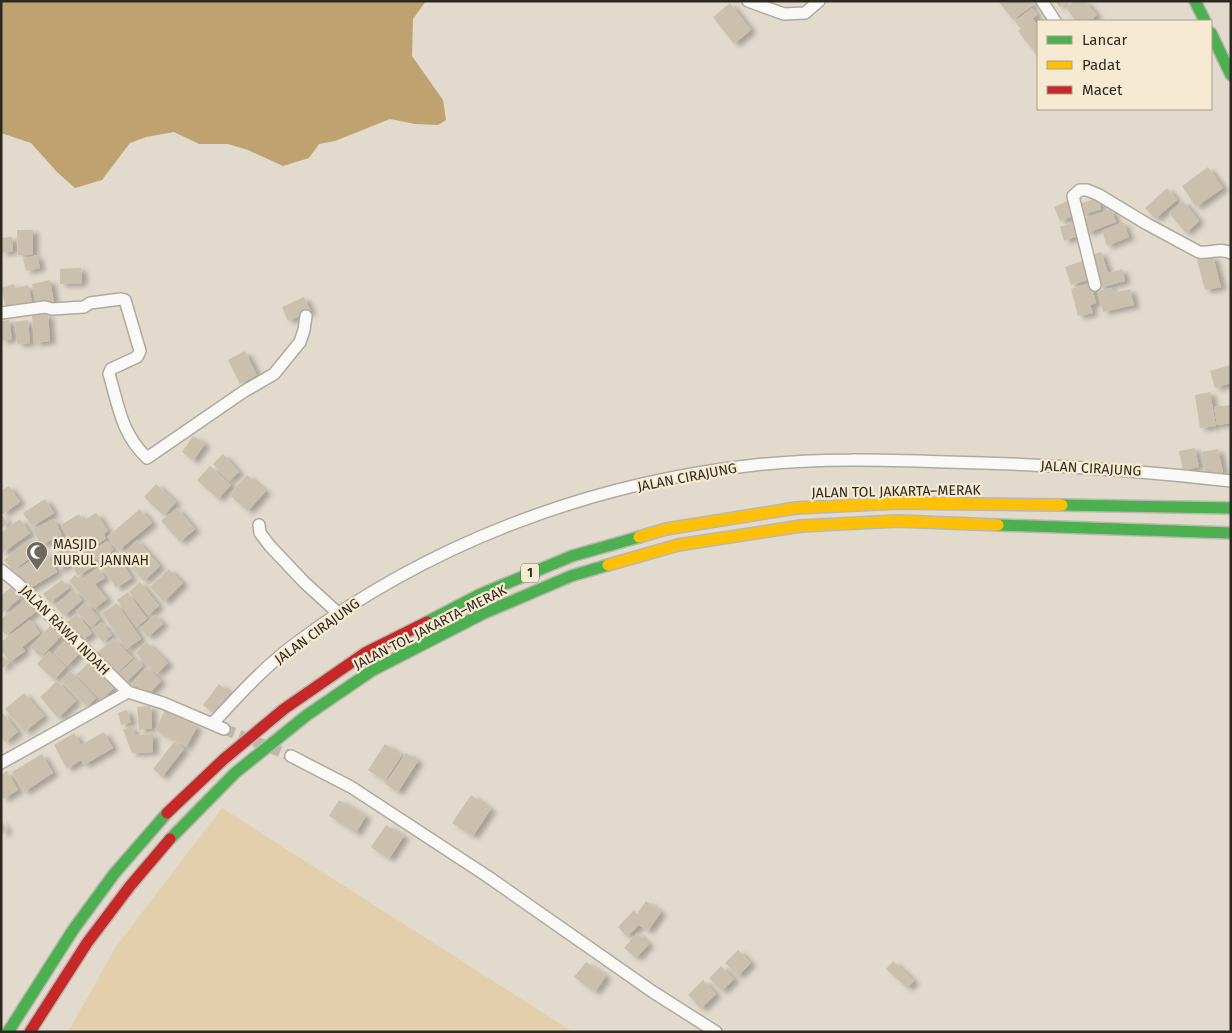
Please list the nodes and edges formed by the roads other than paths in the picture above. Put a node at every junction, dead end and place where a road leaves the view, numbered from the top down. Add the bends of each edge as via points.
1 (748, 1) edge
2 (819, 1) edge
3 (1042, 1) edge
4 (1195, 1) edge
5 (1054, 20) edge
6 (1204, 20) edge
7 (1212, 35) edge
8 (1231, 75) edge
9 (1231, 253) edge
10 (1095, 285) dead end
11 (1, 313) edge
12 (306, 316) dead end
13 (1231, 481) edge
14 (1231, 508) edge
15 (259, 525) dead end
16 (1231, 533) edge
17 (1, 570) edge
18 (340, 614) junction
19 (128, 692) junction
20 (212, 724) junction
21 (224, 729) tunnel mouth
22 (291, 756) tunnel mouth
23 (1, 763) edge
24 (8, 1032) edge
25 (30, 1032) edge
26 (716, 1032) edge

1 - 2 street via 784,14 805,13
3 - 5 street
4 - 6 highway
7 - 8 highway
9 - 10 street via 1226,250 1198,252 1099,195 1080,190 1073,196
11 - 12 street via 45,307 84,307 90,303 125,300 140,351 137,357 111,369 109,374 121,421 147,458 277,372 300,342
13 - 18 street, JALAN CIRAJUNG via 1080,466 893,460 837,460 730,468 678,476 577,501 491,532 419,565
14 - 24 highway, JALAN TOL JAKARTA–MERAK / 1 via 900,503 796,508 666,529 572,556 481,594 365,653 284,709 224,759 160,819 114,874 73,930
15 - 18 street via 260,533 270,546
16 - 25 highway, JALAN TOL JAKARTA–MERAK / 1 via 898,521 800,526 678,545 571,576 482,614 373,670 307,715 235,773 176,832 130,886 87,943
17 - 19 street, JALAN RAWA INDAH
18 - 20 street, JALAN CIRAJUNG via 275,661
19 - 20 street
19 - 23 street
20 - 21 street
22 - 26 street via 351,787

